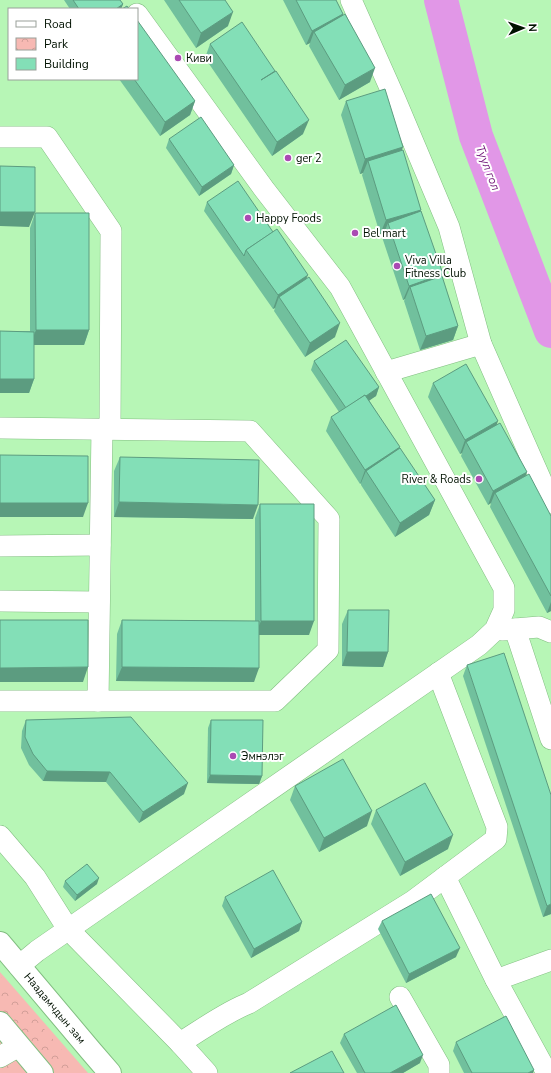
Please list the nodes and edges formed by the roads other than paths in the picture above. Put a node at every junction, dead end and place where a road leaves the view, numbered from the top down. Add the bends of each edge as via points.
1 (127, 0) edge
2 (351, 0) edge
3 (133, 8) edge
4 (138, 15) edge
5 (0, 138) edge
6 (481, 344) junction
7 (386, 372) junction
8 (0, 428) edge
9 (106, 429) junction
10 (551, 503) edge
11 (100, 545) junction
12 (0, 546) edge
13 (0, 601) edge
14 (99, 602) junction
15 (505, 629) junction
16 (551, 632) edge
17 (438, 673) junction
18 (0, 701) edge
19 (98, 701) junction
20 (551, 739) edge
21 (0, 836) edge
22 (445, 877) junction
23 (68, 929) junction
24 (0, 943) edge
25 (551, 960) edge
26 (19, 966) junction
27 (496, 980) junction
28 (400, 997) dead end
29 (0, 1023) edge
30 (180, 1043) junction
31 (19, 1046) junction
32 (0, 1057) edge
33 (42, 1073) edge
34 (110, 1073) edge
35 (207, 1073) edge
36 (439, 1073) edge
37 (547, 1073) edge

1 - 3 street
2 - 6 street via 449,227
4 - 7 street via 264,190 340,287
5 - 9 street via 47,137 111,232
6 - 7 street
6 - 10 street
7 - 15 street via 504,588
8 - 9 street
9 - 11 street
9 - 19 street via 250,431 329,518 328,650 275,701
11 - 12 street
11 - 14 street
13 - 14 street
14 - 19 street
15 - 16 street via 539,627
15 - 17 street
15 - 20 street
17 - 22 street via 497,827 496,839
17 - 23 street
18 - 19 street
21 - 23 street via 35,877
22 - 27 street
22 - 30 street via 413,901
23 - 26 street
23 - 30 street
24 - 26 highway, Наадамчдын зам
25 - 27 street
26 - 34 highway, Наадамчдын зам
27 - 37 street
28 - 36 street via 439,1065
29 - 31 highway
30 - 35 street
31 - 32 street
31 - 33 highway

